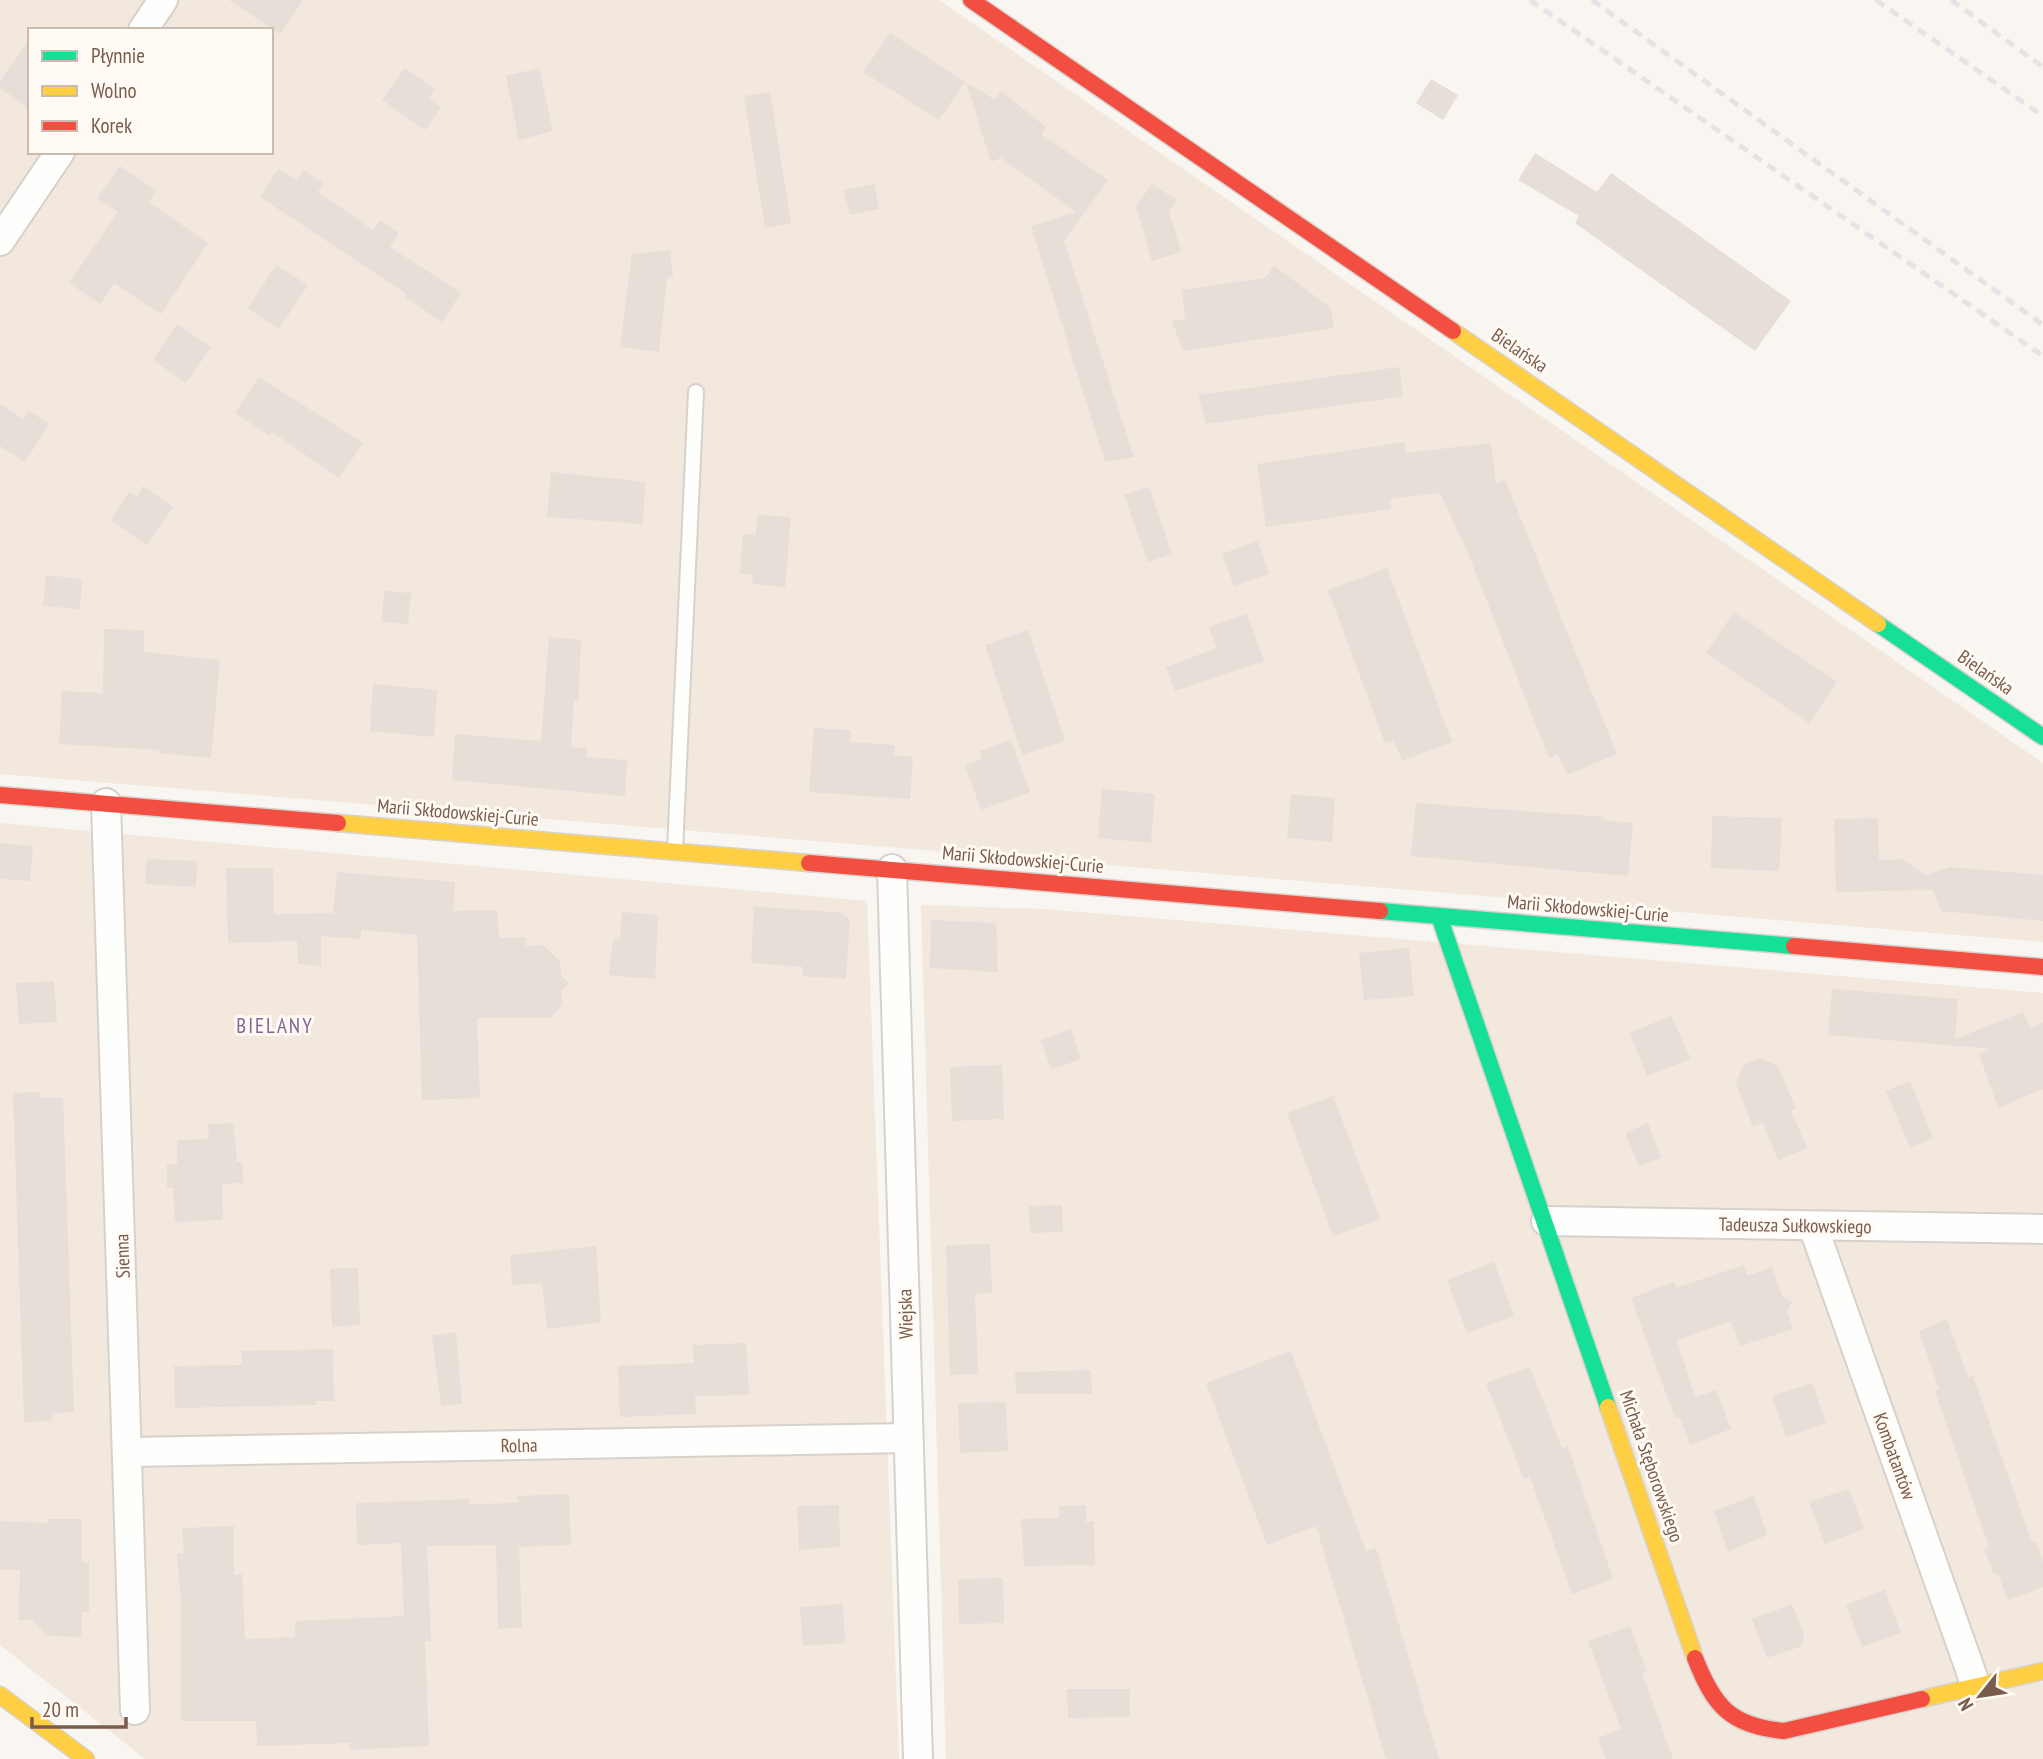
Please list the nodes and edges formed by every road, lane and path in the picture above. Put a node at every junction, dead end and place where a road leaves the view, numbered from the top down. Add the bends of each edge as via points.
1 (163, 0) edge
2 (971, 0) edge
3 (144, 28) edge
4 (59, 154) edge
5 (0, 241) edge
6 (696, 393) dead end
7 (2043, 737) edge
8 (0, 794) edge
9 (106, 803) junction
10 (675, 852) junction
11 (892, 869) junction
12 (1439, 916) junction
13 (2043, 967) edge
14 (1546, 1221) junction
15 (1813, 1226) junction
16 (2043, 1229) edge
17 (908, 1438) junction
18 (129, 1452) junction
19 (2043, 1671) edge
20 (1976, 1686) junction
21 (0, 1695) edge
22 (135, 1710) dead end
23 (86, 1759) edge
24 (918, 1759) edge

1 - 3 street
2 - 7 street, Bielańska
4 - 5 street
6 - 10 lane
8 - 9 street, Marii Skłodowskiej-Curie
9 - 10 street, Marii Skłodowskiej-Curie
9 - 18 street, Sienna
10 - 11 street, Marii Skłodowskiej-Curie
11 - 12 street, Marii Skłodowskiej-Curie
11 - 17 street, Wiejska
12 - 13 street, Marii Skłodowskiej-Curie
12 - 14 street, Michała Stęborowskiego
14 - 15 street, Tadeusza Sułkowskiego
14 - 20 street, Michała Stęborowskiego via 1696,1661 1721,1709 1746,1727 1784,1731
15 - 16 street, Tadeusza Sułkowskiego
15 - 20 street, Kombatantów
17 - 18 street, Rolna
17 - 24 street, Wiejska
18 - 22 street, Sienna
19 - 20 street, Michała Stęborowskiego
21 - 23 street

